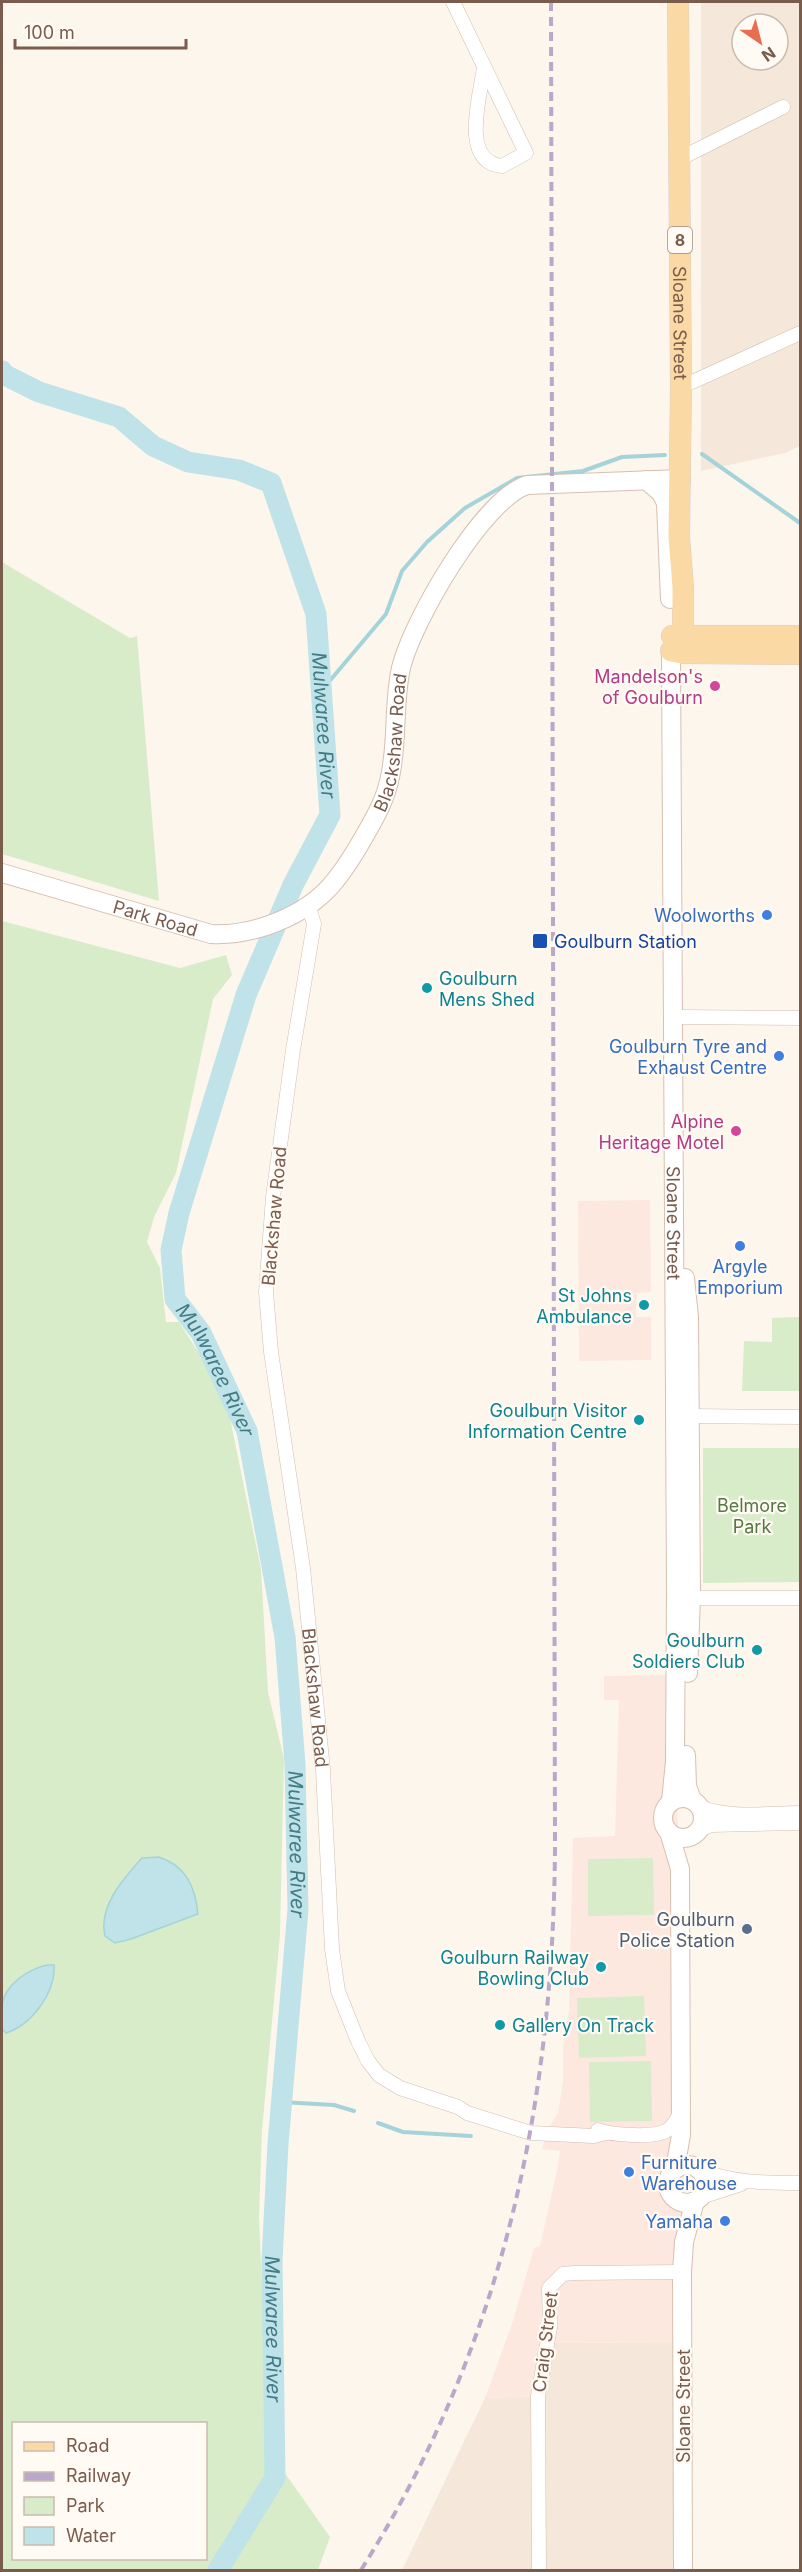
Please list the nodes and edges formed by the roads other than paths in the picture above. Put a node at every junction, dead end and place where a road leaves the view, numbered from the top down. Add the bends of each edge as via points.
1 (453, 2) edge
2 (678, 2) edge
3 (484, 67) junction
4 (783, 107) dead end
5 (679, 159) junction
6 (801, 333) edge
7 (681, 387) junction
8 (681, 479) junction
9 (646, 480) junction
10 (679, 537) junction
11 (670, 599) junction
12 (801, 636) edge
13 (677, 644) junction
14 (801, 654) edge
15 (2, 873) edge
16 (309, 908) junction
17 (682, 1017) junction
18 (801, 1018) edge
19 (675, 1350) junction
20 (668, 1372) dead end
21 (688, 1416) junction
22 (801, 1418) edge
23 (676, 1492) junction
24 (691, 1598) junction
25 (801, 1598) edge
26 (676, 1675) junction
27 (671, 1802) junction
28 (696, 1803) junction
29 (801, 1813) edge
30 (801, 1823) edge
31 (669, 1833) junction
32 (695, 1833) junction
33 (680, 1869) junction
34 (681, 2111) junction
35 (652, 2134) junction
36 (678, 2152) junction
37 (697, 2168) junction
38 (749, 2182) junction
39 (801, 2183) edge
40 (674, 2198) junction
41 (698, 2199) junction
42 (684, 2242) junction
43 (682, 2272) junction
44 (539, 2571) edge
45 (683, 2571) edge

1 - 3 street
2 - 5 main road, Sloane Street / 8
3 - 3 street via 526,153 502,166 489,162 477,142 475,123
4 - 5 street
5 - 7 main road, Sloane Street / 8
6 - 7 street
7 - 8 main road, Sloane Street / 8
8 - 9 street, Blackshaw Road
8 - 10 main road, Sloane Street / 8
9 - 11 street via 666,503
9 - 16 street, Blackshaw Road via 527,485 512,492 483,519 449,571 407,650 399,681 391,774 383,801 333,883
10 - 11 main road, Sloane Street / 8
10 - 13 main road, Sloane Street / 8
11 - 13 main road, Sloane Street / 8
12 - 13 main road
13 - 14 main road
13 - 17 street, Sloane Street
13 - 19 street, Sloane Street
15 - 16 street, Park Road via 197,931 223,934 255,930
16 - 35 street, Blackshaw Road via 314,924 278,1165 266,1292 312,1650 338,1991 361,2048 376,2071 407,2091 532,2126
17 - 18 street
17 - 21 street, Sloane Street
19 - 20 street
19 - 23 street, Sloane Street
21 - 22 street
21 - 23 street via 682,1423 681,1474
21 - 24 street, Sloane Street
23 - 26 street, Sloane Street
24 - 25 street
24 - 26 street via 681,1615 681,1654
24 - 28 street, Sloane Street via 686,1774
26 - 27 street, Sloane Street
27 - 28 street via 679,1798
27 - 31 street via 663,1813
28 - 29 street via 711,1811 730,1813
28 - 32 street via 703,1818
30 - 32 street via 713,1825
31 - 32 street via 679,1838
31 - 33 street
32 - 33 street
33 - 34 street
34 - 35 street via 666,2131
34 - 36 street
35 - 36 street via 669,2139
36 - 37 street
36 - 37 street via 684,2165
36 - 40 street, Sloane Street via 668,2184
37 - 38 street via 716,2177
37 - 41 street, Sloane Street via 704,2175 706,2186
38 - 39 street
38 - 41 street
40 - 41 street via 684,2203
40 - 42 street, Sloane Street
41 - 42 street, Sloane Street
42 - 43 street, Sloane Street
43 - 44 street, Craig Street via 563,2274 549,2288 550,2327 538,2396
43 - 45 street, Sloane Street

